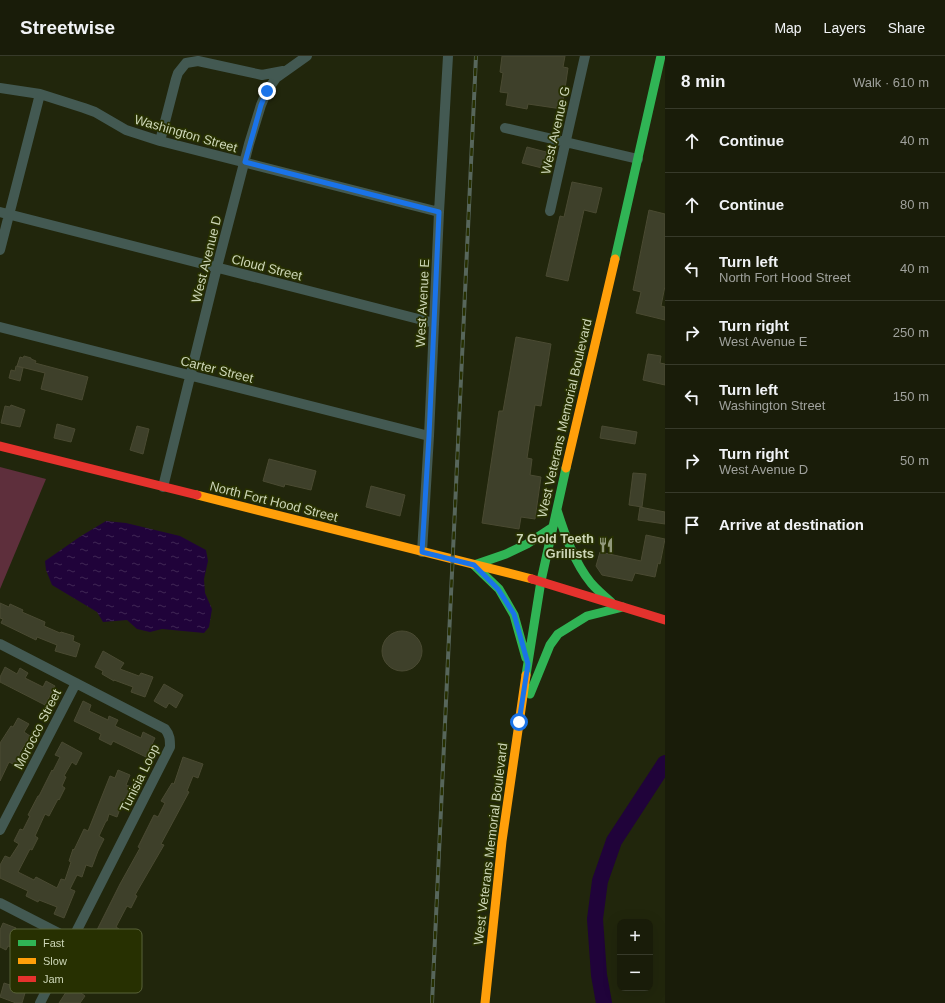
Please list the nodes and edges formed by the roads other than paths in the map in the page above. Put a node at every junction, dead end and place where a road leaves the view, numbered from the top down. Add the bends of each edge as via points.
1 (307, 56) edge
2 (448, 56) edge
3 (585, 56) edge
4 (661, 56) edge
5 (285, 71) junction
6 (0, 88) edge
7 (654, 88) junction
8 (665, 91) edge
9 (40, 94) junction
10 (505, 128) dead end
11 (160, 141) junction
12 (565, 143) junction
13 (638, 159) junction
14 (245, 162) junction
15 (550, 211) dead end
16 (439, 212) junction
17 (4, 213) edge
18 (0, 250) edge
19 (217, 267) junction
20 (434, 323) junction
21 (0, 327) edge
22 (190, 376) junction
23 (429, 436) junction
24 (0, 446) edge
25 (163, 487) junction
26 (556, 508) junction
27 (553, 527) junction
28 (422, 552) junction
29 (474, 565) junction
30 (541, 581) junction
31 (611, 602) junction
32 (623, 607) junction
33 (665, 620) edge
34 (0, 644) edge
35 (528, 664) junction
36 (76, 683) junction
37 (519, 722) junction
38 (0, 830) edge
39 (0, 903) edge
40 (51, 929) edge
41 (78, 929) edge
42 (45, 993) edge
43 (40, 1003) edge
44 (485, 1003) edge

1 - 5 street, West Avenue D
2 - 16 street, West Avenue E
3 - 12 street, West Avenue G
4 - 7 main road, West Veterans Memorial Boulevard
5 - 11 street via 262,75 198,61 186,62 176,79
5 - 14 street, West Avenue D via 276,78 267,91
6 - 9 street, Washington Street
7 - 8 street
7 - 13 main road, West Veterans Memorial Boulevard
9 - 11 street, Washington Street via 95,112 126,130
9 - 17 street
10 - 12 street
11 - 14 street, Washington Street
12 - 13 street
12 - 15 street, West Avenue G
13 - 26 main road, West Veterans Memorial Boulevard
14 - 16 street, Washington Street
14 - 19 street, West Avenue D
16 - 20 street, West Avenue E
17 - 18 street
17 - 19 street, Cloud Street
19 - 20 street, Cloud Street
19 - 22 street, West Avenue D
20 - 23 street, West Avenue E
21 - 22 street, Carter Street
22 - 23 street, Carter Street
22 - 25 street, West Avenue D
23 - 28 street, West Avenue E
24 - 25 main road, North Fort Hood Street
25 - 28 main road, North Fort Hood Street
26 - 27 main road, West Veterans Memorial Boulevard
26 - 31 main road via 578,564
27 - 29 main road via 527,544
27 - 30 main road, West Veterans Memorial Boulevard
28 - 29 main road, North Fort Hood Street
29 - 30 main road, North Fort Hood Street
29 - 35 main road via 498,589 514,614
30 - 31 main road, North Fort Hood Street
30 - 35 main road, West Veterans Memorial Boulevard
31 - 32 main road, North Fort Hood Street
32 - 33 main road, North Fort Hood Street
32 - 37 main road via 587,616 558,634 550,645
34 - 36 street, Tunisia Loop
35 - 37 main road, West Veterans Memorial Boulevard
36 - 38 street, Morocco Street
36 - 41 street, Tunisia Loop via 165,729 170,740 170,747
37 - 44 main road, West Veterans Memorial Boulevard via 502,841
39 - 40 street
42 - 43 street, Tunisia Loop

